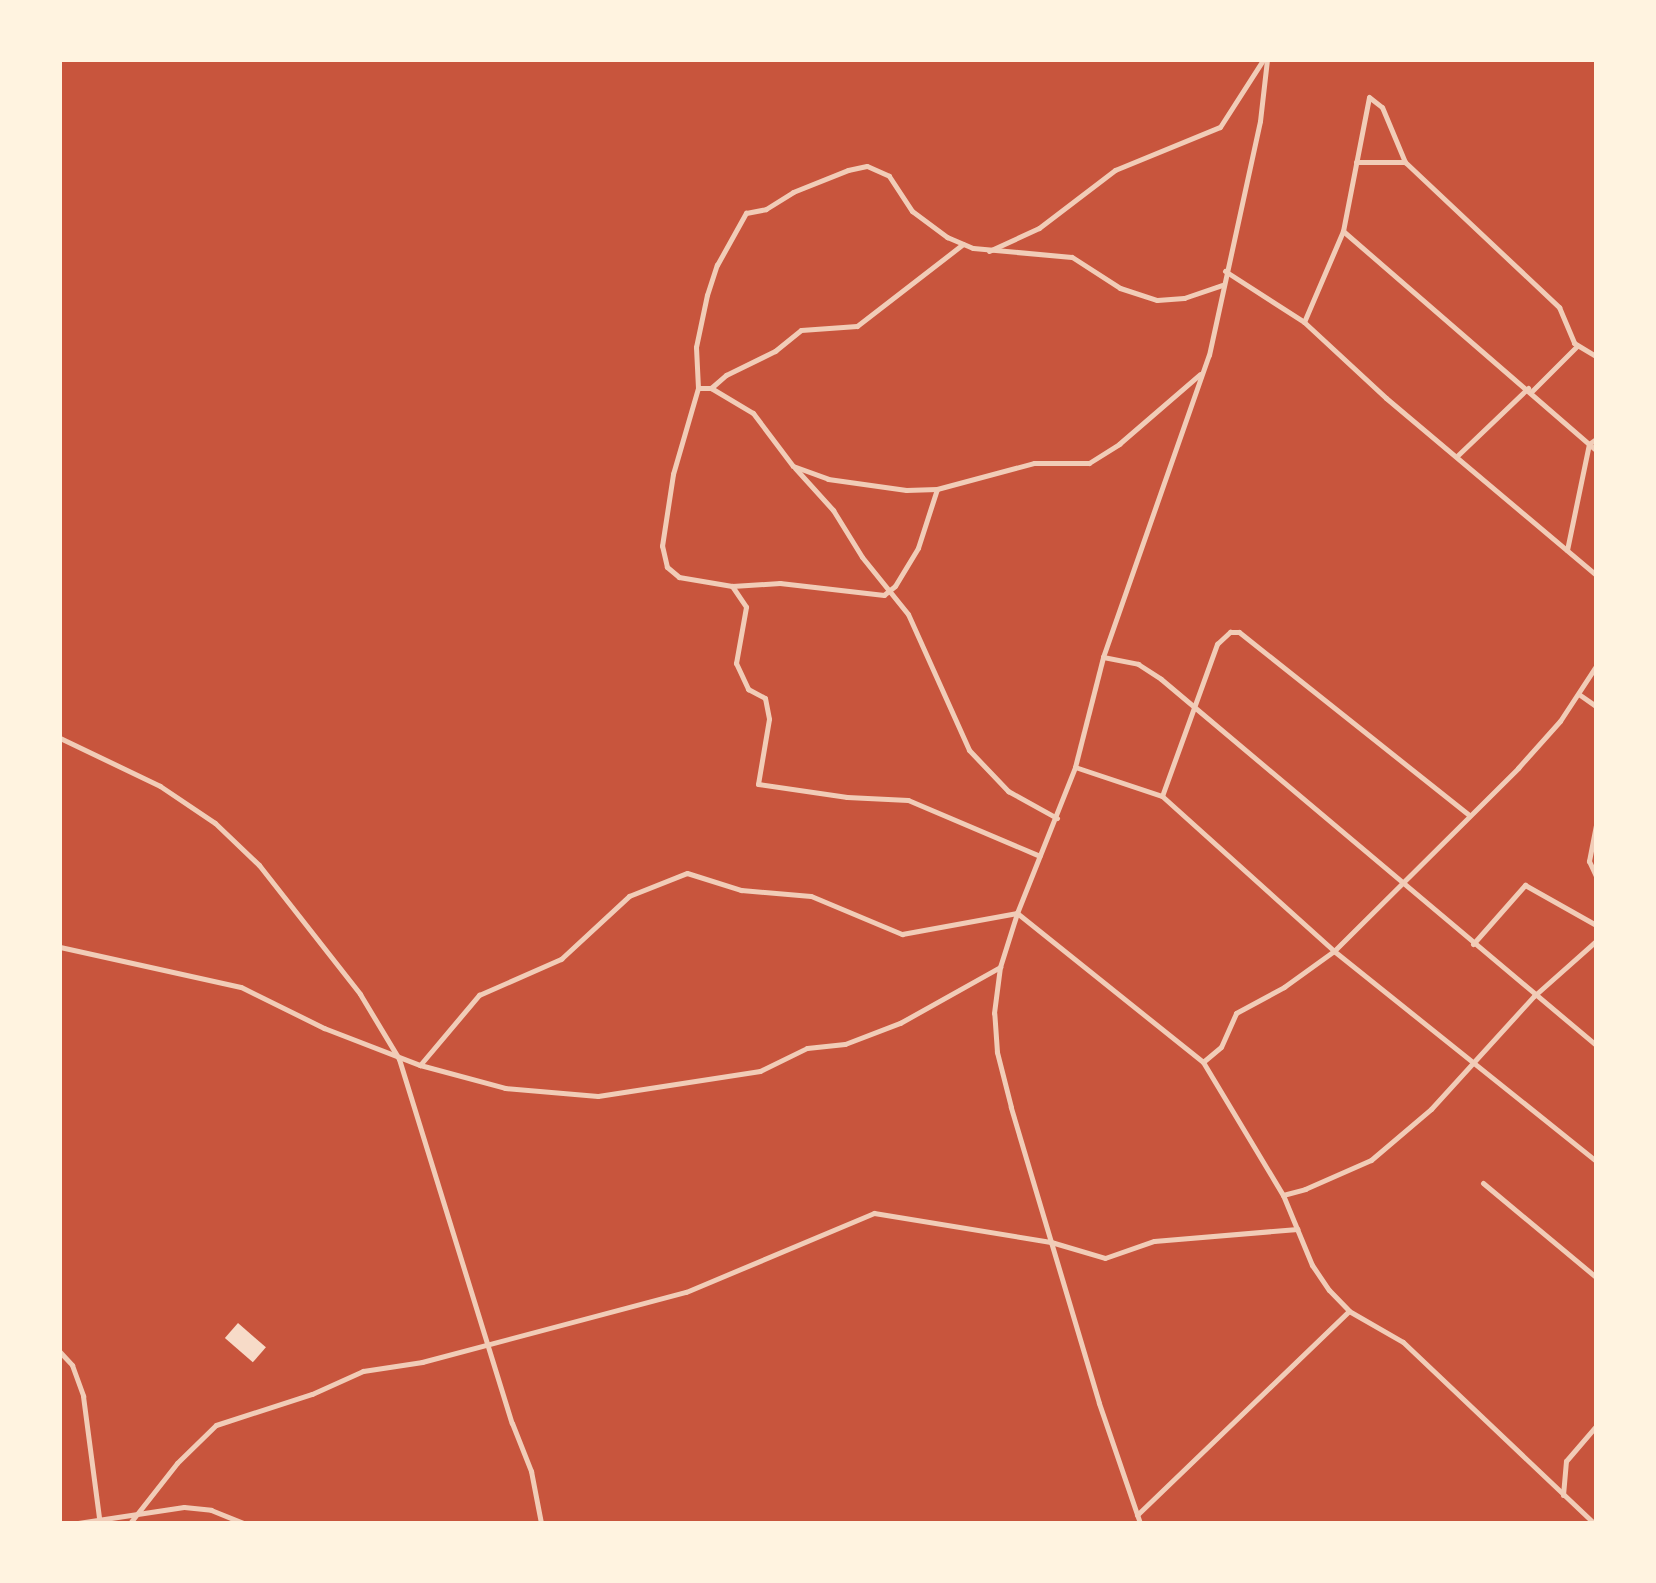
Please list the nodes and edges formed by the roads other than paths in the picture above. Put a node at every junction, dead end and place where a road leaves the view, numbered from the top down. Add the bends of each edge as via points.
1 (1265, 60) edge
2 (1356, 162) junction
3 (1405, 162) junction
4 (1344, 231) junction
5 (963, 244) junction
6 (986, 252) junction
7 (1225, 271) junction
8 (1222, 285) junction
9 (1304, 322) junction
10 (1596, 333) edge
11 (1577, 346) junction
12 (1596, 356) edge
13 (1202, 372) junction
14 (698, 388) junction
15 (710, 388) junction
16 (1530, 390) junction
17 (1596, 439) edge
18 (1589, 444) junction
19 (1596, 450) edge
20 (1457, 456) junction
21 (792, 466) junction
22 (936, 489) junction
23 (1567, 550) junction
24 (1596, 576) edge
25 (732, 586) junction
26 (890, 592) junction
27 (1102, 657) junction
28 (1596, 666) edge
29 (1580, 695) junction
30 (1596, 706) edge
31 (1195, 710) junction
32 (60, 738) edge
33 (1075, 767) junction
34 (1162, 796) junction
35 (1469, 815) junction
36 (1057, 818) junction
37 (1596, 825) edge
38 (1040, 856) junction
39 (1596, 876) edge
40 (1402, 882) junction
41 (1017, 913) junction
42 (1596, 925) edge
43 (1596, 941) edge
44 (1473, 944) junction
45 (60, 947) edge
46 (1334, 950) junction
47 (1000, 967) junction
48 (1534, 996) junction
49 (1596, 1045) edge
50 (399, 1059) junction
51 (1203, 1062) junction
52 (1475, 1064) junction
53 (420, 1065) junction
54 (1596, 1161) edge
55 (1483, 1183) dead end
56 (1283, 1195) junction
57 (1297, 1229) junction
58 (1051, 1242) junction
59 (1596, 1277) edge
60 (1349, 1310) junction
61 (490, 1342) junction
62 (60, 1352) edge
63 (1596, 1426) edge
64 (1563, 1494) junction
65 (136, 1512) junction
66 (99, 1518) junction
67 (1139, 1519) edge
68 (78, 1523) edge
69 (130, 1523) edge
70 (243, 1523) edge
71 (541, 1523) edge
72 (1594, 1523) edge

1 - 6 street via 1220,128 1114,170 1039,228
1 - 7 street via 1260,121
2 - 3 street
2 - 3 street via 1369,97 1382,108
2 - 4 street
3 - 11 street via 1559,307
4 - 9 street
4 - 16 street
5 - 6 street
5 - 14 street via 912,210 889,176 867,166 746,214 707,295 696,347
5 - 15 street via 857,326 801,330
6 - 8 street via 1072,258 1120,288 1156,300
7 - 8 street
7 - 9 street
8 - 13 street
9 - 20 street
10 - 12 street
11 - 12 street
11 - 16 street
13 - 22 street via 1089,462 1025,464
13 - 27 street
14 - 15 street
14 - 25 street via 673,474 663,558 679,576
15 - 21 street via 753,413
16 - 18 street
16 - 20 street
17 - 18 street
18 - 19 street
18 - 23 street
20 - 23 street
21 - 22 street via 854,484
21 - 26 street via 833,510
22 - 26 street via 918,548
23 - 24 street
25 - 26 street
25 - 38 street via 746,607 736,664 748,689 764,698 768,716 758,784 908,800
26 - 36 street via 916,628 969,750 1008,791
27 - 31 street via 1148,670
27 - 33 street
28 - 29 street
29 - 30 street
29 - 35 street
31 - 34 street
31 - 35 street via 1217,644 1223,635 1239,632
31 - 40 street
32 - 50 street via 160,786 215,822 292,906 360,994
33 - 34 street
33 - 36 street
34 - 46 street
35 - 40 street
36 - 38 street
37 - 39 street via 1589,861
38 - 41 street
40 - 44 street
40 - 46 street
41 - 47 street
41 - 51 street
41 - 53 street via 902,934 811,896 741,890 680,874 629,896 572,952 480,995
42 - 44 street via 1526,886
43 - 48 street
44 - 48 street
45 - 50 street via 241,987
46 - 51 street via 1240,1009 1220,1047
46 - 52 street
47 - 53 street via 900,1023 844,1044 807,1048 760,1071 621,1095 505,1088
47 - 58 street via 997,1052
48 - 49 street
48 - 52 street
50 - 53 street
50 - 61 street
51 - 56 street
52 - 54 street
52 - 56 street via 1372,1160
55 - 59 street
56 - 57 street
57 - 58 street via 1154,1241 1105,1258
57 - 60 street via 1320,1278
58 - 61 street via 874,1213 686,1292
58 - 67 street
60 - 64 street via 1396,1336
60 - 67 street
61 - 65 street via 363,1371 216,1425
61 - 71 street
62 - 66 street via 83,1396
63 - 64 street via 1566,1462
64 - 72 street
65 - 66 street
65 - 69 street
65 - 70 street via 198,1508
66 - 68 street

